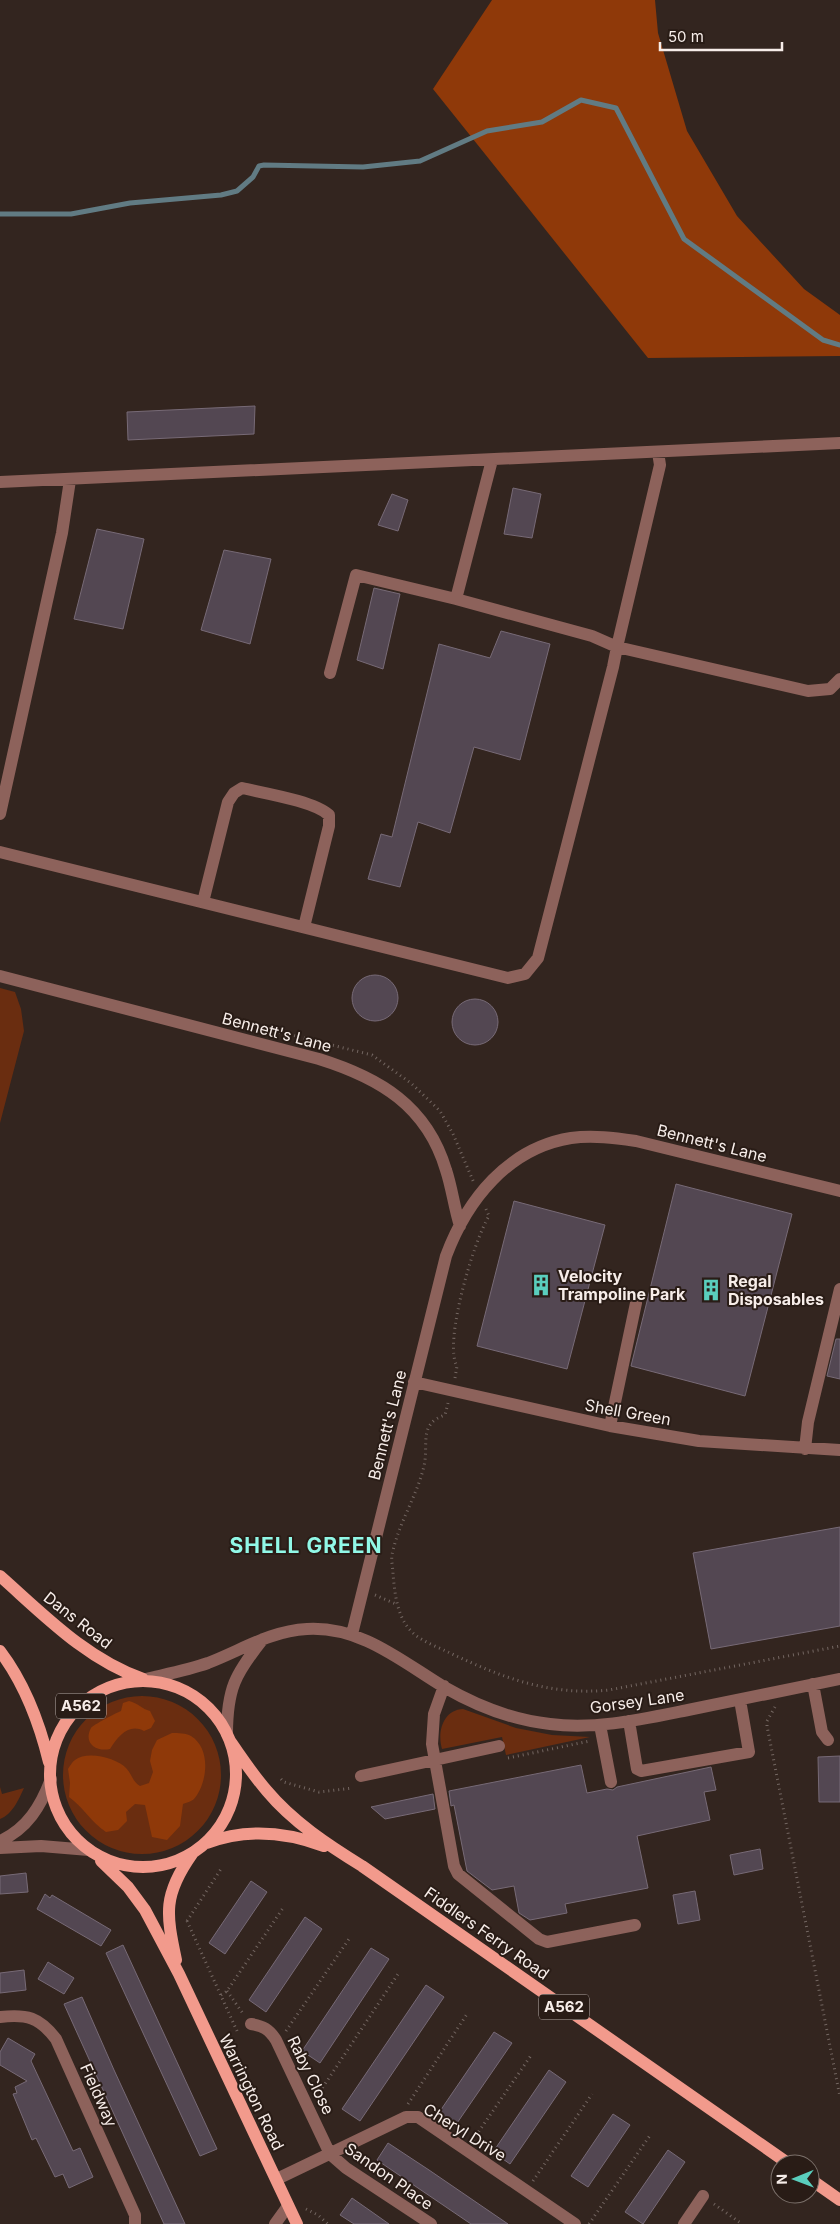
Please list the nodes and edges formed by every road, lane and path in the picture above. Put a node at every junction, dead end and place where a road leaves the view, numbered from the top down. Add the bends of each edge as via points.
1 (840, 443) edge
2 (658, 452) junction
3 (492, 460) junction
4 (70, 480) junction
5 (0, 482) edge
6 (456, 599) junction
7 (617, 646) junction
8 (330, 673) dead end
9 (840, 679) edge
10 (0, 814) edge
11 (0, 852) edge
12 (203, 902) junction
13 (304, 927) junction
14 (0, 976) edge
15 (840, 1191) edge
16 (489, 1216) dead end
17 (460, 1226) junction
18 (840, 1289) edge
19 (636, 1303) dead end
20 (457, 1366) dead end
21 (414, 1382) junction
22 (445, 1416) dead end
23 (610, 1426) junction
24 (805, 1449) junction
25 (840, 1450) edge
26 (0, 1576) edge
27 (364, 1589) junction
28 (396, 1604) junction
29 (352, 1634) junction
30 (263, 1639) junction
31 (840, 1646) edge
32 (0, 1651) edge
33 (840, 1678) edge
34 (145, 1679) junction
35 (813, 1684) junction
36 (444, 1686) junction
37 (774, 1693) junction
38 (740, 1700) junction
39 (629, 1721) junction
40 (600, 1725) junction
41 (229, 1738) junction
42 (595, 1740) dead end
43 (828, 1740) dead end
44 (499, 1746) joint
45 (435, 1760) junction
46 (50, 1766) junction
47 (361, 1776) joint
48 (51, 1779) junction
49 (281, 1779) dead end
50 (611, 1782) dead end
51 (0, 1842) edge
52 (0, 1848) edge
53 (199, 1848) junction
54 (91, 1851) junction
55 (338, 1851) junction
56 (221, 1869) dead end
57 (283, 1908) dead end
58 (187, 1921) junction
59 (182, 1923) dead end
60 (635, 1925) dead end
61 (349, 1939) dead end
62 (179, 1974) junction
63 (398, 1974) dead end
64 (227, 1991) junction
65 (221, 1995) junction
66 (466, 2014) dead end
67 (0, 2017) edge
68 (250, 2024) joint
69 (237, 2031) dead end
70 (276, 2040) junction
71 (532, 2054) dead end
72 (592, 2094) dead end
73 (840, 2097) edge
74 (309, 2109) junction
75 (406, 2117) junction
76 (651, 2134) dead end
77 (466, 2150) junction
78 (330, 2154) junction
79 (775, 2154) edge
80 (277, 2179) junction
81 (820, 2186) edge
82 (526, 2191) junction
83 (703, 2196) joint
84 (840, 2200) edge
85 (288, 2206) junction
86 (305, 2209) dead end
87 (135, 2224) edge
88 (275, 2224) edge
89 (297, 2224) edge
90 (328, 2224) edge
91 (430, 2224) edge
92 (575, 2224) edge
93 (590, 2224) edge
94 (684, 2224) edge
95 (742, 2224) edge

1 - 2 street
2 - 3 street
2 - 7 street via 660,465
3 - 4 street
3 - 6 street
4 - 5 street
4 - 10 street via 62,534
6 - 7 street via 592,636
6 - 8 street via 356,575
7 - 9 street via 808,691 830,689
7 - 13 street via 538,958 525,974 508,978
11 - 12 street
12 - 13 street
12 - 13 street via 228,802 234,792 242,788 290,799 323,810 328,815 329,826
14 - 17 street, Bennett's Lane via 320,1059 361,1074 412,1108 425,1125 446,1171
15 - 17 street, Bennett's Lane via 636,1141 591,1137 551,1143 518,1158 490,1182
16 - 20 path via 470,1259 458,1315 452,1353
17 - 21 street, Bennett's Lane via 446,1256
18 - 24 street via 808,1422
19 - 23 street
21 - 23 street, Shell Green
21 - 27 street, Bennett's Lane
22 - 28 path via 427,1428 424,1465 392,1556
23 - 24 street, Shell Green via 699,1440
24 - 25 street, Shell Green
26 - 34 main road, Dans Road / A562 via 97,1658
27 - 28 path
27 - 29 street, Bennett's Lane
28 - 31 path via 404,1621 419,1638 515,1680 566,1692 609,1690
29 - 30 street, Gorsey Lane via 306,1629
29 - 36 street, Gorsey Lane via 388,1650
30 - 34 street, Gorsey Lane via 208,1663
30 - 41 street via 233,1684 229,1698
32 - 46 main road, A562 via 33,1709
33 - 35 street, Gorsey Lane
34 - 41 main road, A562 via 177,1687 200,1700
34 - 46 main road, A562 via 109,1689 74,1712 58,1736
35 - 37 street, Gorsey Lane
35 - 43 street via 822,1732
36 - 40 street, Gorsey Lane via 507,1716 551,1724
36 - 45 street via 431,1729
37 - 38 street, Gorsey Lane
37 - 73 path via 777,1704 767,1726
38 - 39 street, Gorsey Lane
38 - 39 street via 749,1752 641,1771 637,1769
39 - 40 street, Gorsey Lane
40 - 50 street
41 - 53 main road, A562 via 235,1773 232,1799 222,1823
41 - 55 main road, Fiddlers Ferry Road / A562 via 267,1791 293,1817
42 - 44 path via 502,1759
44 - 45 street
45 - 47 street
45 - 60 street via 454,1866 464,1880 547,1942
46 - 48 main road, A562
47 - 49 path via 356,1787 319,1792
48 - 51 street via 29,1820
48 - 54 main road, A562 via 57,1810 71,1833
52 - 54 street via 41,1846
53 - 54 main road, A562 via 166,1864 142,1868 117,1864
53 - 55 main road, Fiddlers Ferry Road / A562 via 232,1834 270,1834 306,1840
53 - 62 main road, Warrington Road via 178,1875 168,1904 169,1928
54 - 62 main road, Warrington Road via 138,1899
55 - 79 main road, Fiddlers Ferry Road / A562
56 - 58 path
57 - 64 path
58 - 59 path
58 - 65 path
61 - 70 path via 289,2028
62 - 80 main road, Warrington Road
63 - 74 path
64 - 65 path
64 - 68 path
65 - 69 path
66 - 75 path via 406,2107
67 - 87 street, Fieldway via 26,2016 37,2020 56,2039 135,2215
68 - 70 street, Raby Close via 263,2026
70 - 74 street, Raby Close
71 - 77 path
72 - 82 path
74 - 78 street, Raby Close
75 - 77 street, Cheryl Drive via 418,2117
75 - 78 street, Cheryl Drive
76 - 93 path
77 - 82 street, Cheryl Drive
78 - 80 street, Cheryl Drive
78 - 91 street, Sandon Place
80 - 85 main road, Warrington Road
81 - 84 main road
82 - 92 street, Cheryl Drive
83 - 94 street
83 - 95 path
85 - 88 street
85 - 89 main road, Warrington Road
86 - 90 path

